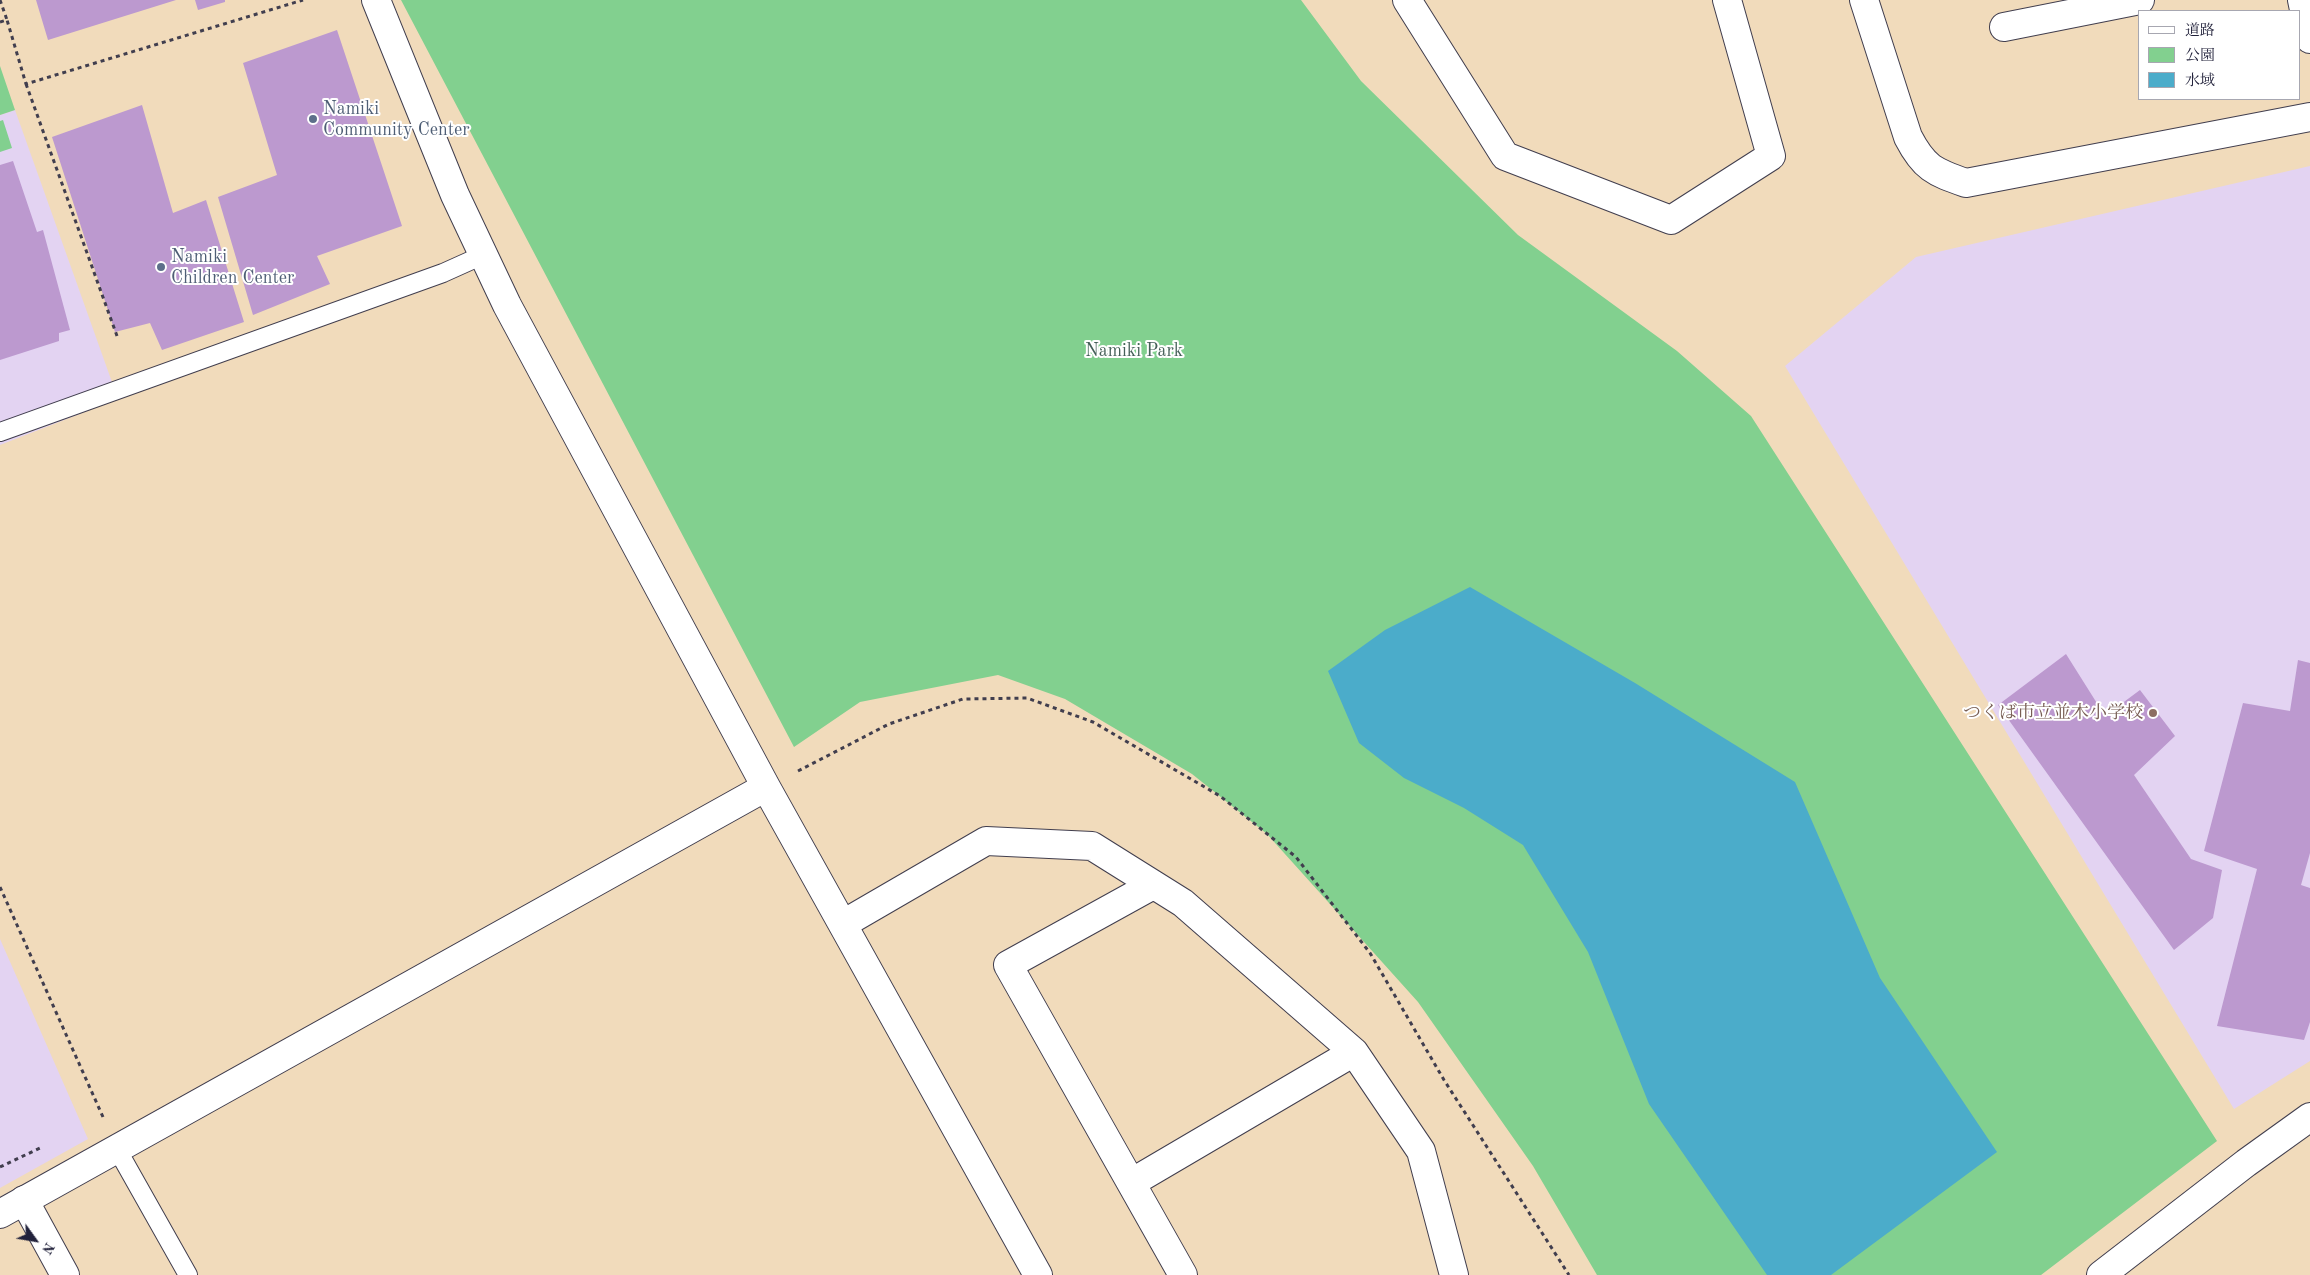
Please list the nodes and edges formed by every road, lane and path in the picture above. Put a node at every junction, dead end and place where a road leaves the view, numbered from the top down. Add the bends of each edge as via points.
1 (0, 0) edge
2 (303, 0) edge
3 (376, 0) edge
4 (1727, 0) edge
5 (1864, 0) edge
6 (2140, 0) edge
7 (2302, 0) edge
8 (1417, 4) edge
9 (7, 20) junction
10 (0, 22) edge
11 (2004, 27) dead end
12 (2310, 39) edge
13 (26, 84) junction
14 (2310, 117) edge
15 (483, 255) junction
16 (117, 336) dead end
17 (0, 432) edge
18 (766, 787) junction
19 (1153, 885) junction
20 (0, 887) edge
21 (843, 924) junction
22 (1354, 1052) junction
23 (2310, 1117) edge
24 (117, 1149) junction
25 (1131, 1183) junction
26 (24, 1200) junction
27 (0, 1214) edge
28 (65, 1275) edge
29 (188, 1275) edge
30 (1038, 1275) edge
31 (1183, 1275) edge
32 (1454, 1275) edge
33 (2101, 1275) edge

1 - 9 path
2 - 13 path
3 - 15 street
4 - 8 street via 1771,156 1671,220 1505,156
5 - 14 street via 1908,137 1919,158 1940,174 1966,183
6 - 11 street
7 - 12 street
9 - 10 path
9 - 13 path
13 - 16 path
15 - 17 lane via 443,273
15 - 18 street
18 - 21 street
18 - 24 street
19 - 21 street via 1092,846 986,841
19 - 22 street via 1183,903
19 - 25 street via 1008,966
20 - 24 path
21 - 30 street
22 - 25 street
22 - 32 street via 1421,1151
23 - 33 street
24 - 26 street
24 - 29 lane
25 - 31 street
26 - 27 street
26 - 28 street

